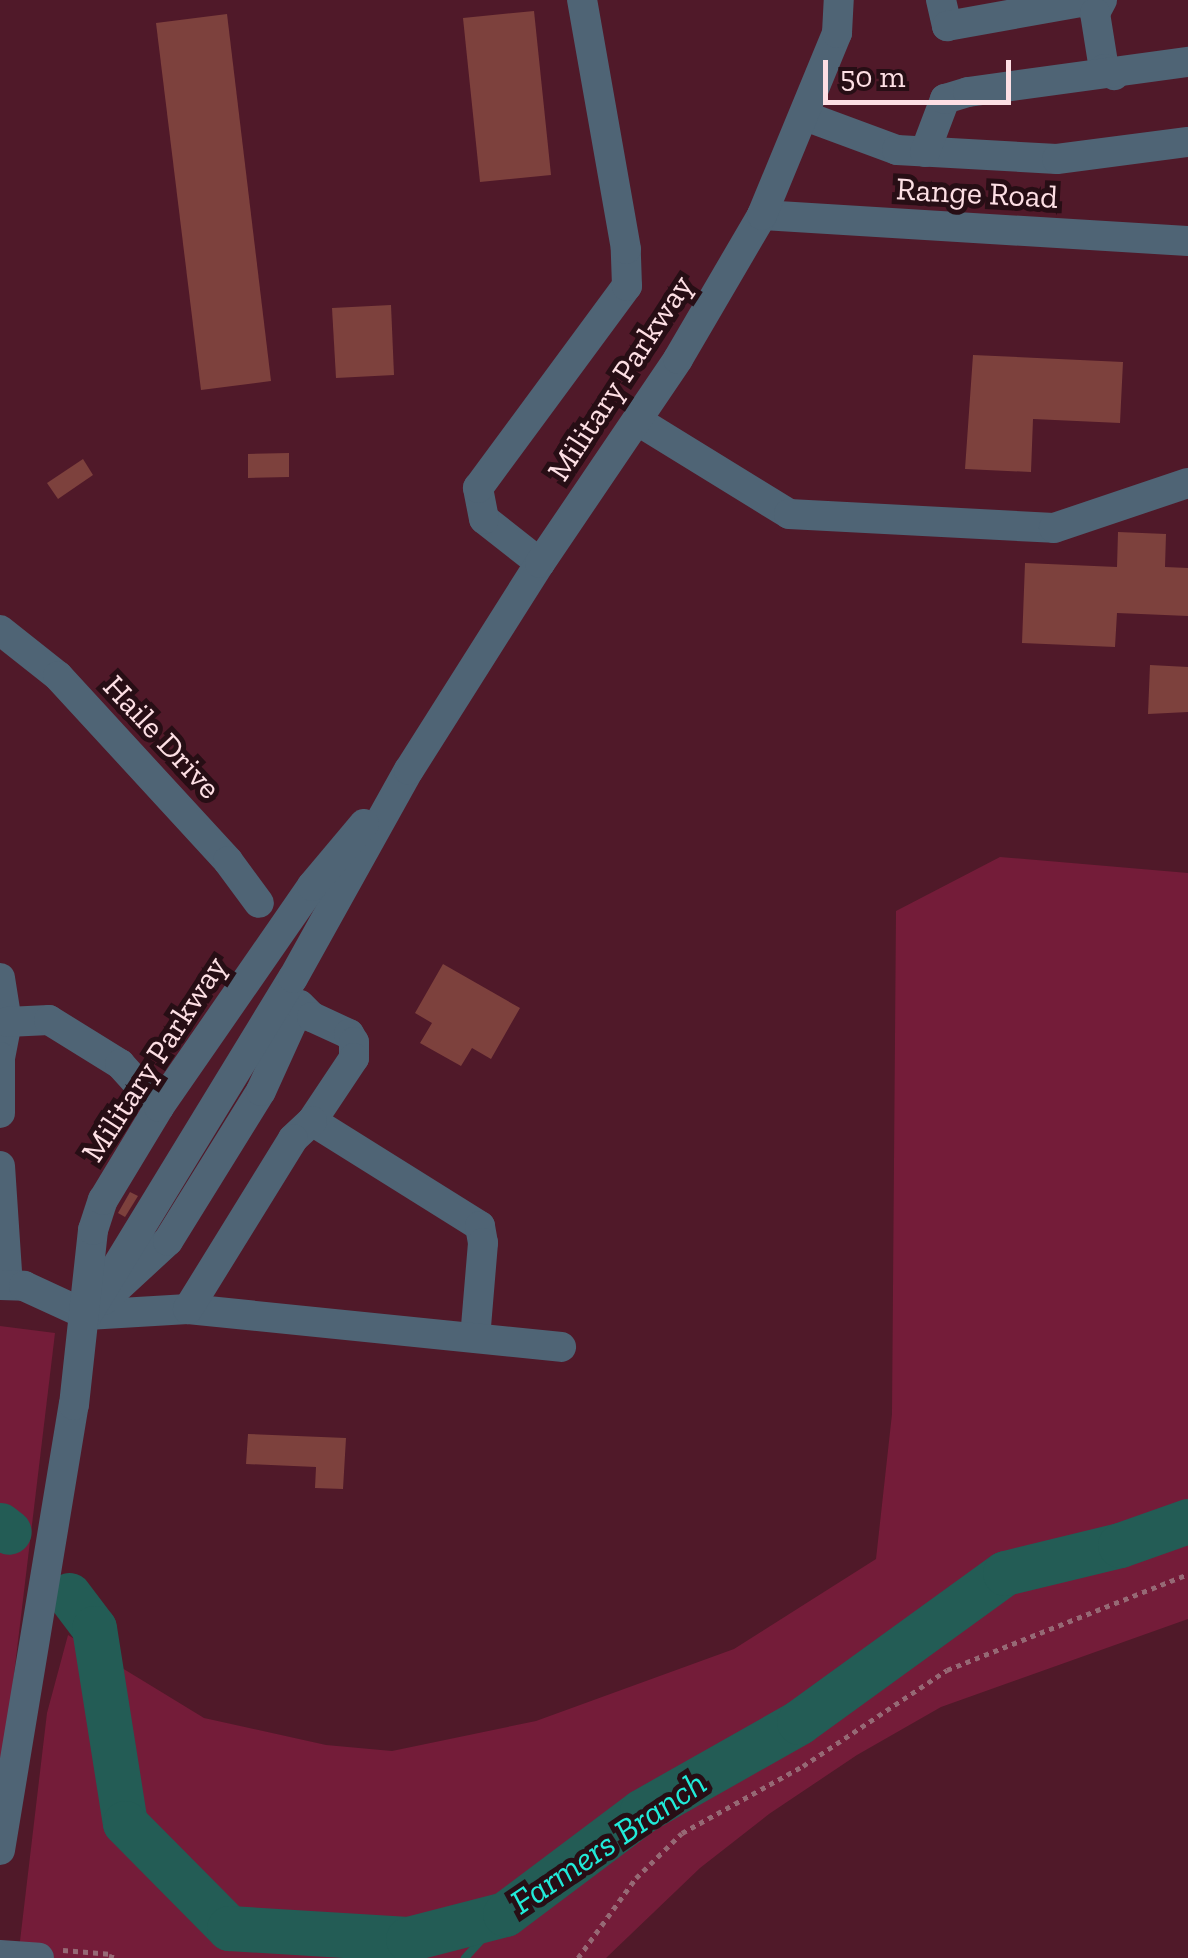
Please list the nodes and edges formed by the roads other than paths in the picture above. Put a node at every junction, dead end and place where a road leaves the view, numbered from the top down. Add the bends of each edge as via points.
1 (582, 0) edge
2 (840, 0) edge
3 (941, 0) edge
4 (1091, 0) edge
5 (1104, 0) edge
6 (1188, 62) edge
7 (1114, 75) junction
8 (805, 116) junction
9 (1188, 142) edge
10 (925, 152) junction
11 (762, 215) junction
12 (1188, 240) edge
13 (638, 421) junction
14 (1188, 483) edge
15 (540, 563) junction
16 (0, 630) edge
17 (409, 770) junction
18 (259, 904) dead end
19 (0, 978) edge
20 (300, 1005) junction
21 (8, 1022) junction
22 (159, 1107) junction
23 (0, 1112) edge
24 (312, 1121) junction
25 (0, 1166) edge
26 (4, 1285) edge
27 (188, 1309) junction
28 (87, 1315) junction
29 (475, 1338) junction
30 (561, 1347) dead end
31 (0, 1850) edge
32 (0, 1954) edge
33 (40, 1958) edge

1 - 15 street via 626,249 626,286 478,488 484,519
2 - 8 street, Military Parkway via 836,33
3 - 4 street via 947,26
5 - 7 street via 1095,13 1104,69
6 - 7 street
7 - 10 street via 945,99
8 - 10 street via 897,150
8 - 11 street, Military Parkway
9 - 10 street via 1056,159
11 - 12 street, Range Road
11 - 13 street, Military Parkway
13 - 14 street via 789,514 1054,528
13 - 15 street, Military Parkway
15 - 17 street, Military Parkway
16 - 18 street, Haile Drive via 58,676 228,861
17 - 20 street, Military Parkway
17 - 22 street, Military Parkway via 312,886
17 - 28 street, Military Parkway via 293,978
19 - 21 street
20 - 24 street via 354,1042 354,1058
20 - 28 street, Military Parkway via 146,1242
21 - 22 street via 49,1020 120,1064
21 - 23 street
22 - 28 street, Military Parkway via 103,1200 93,1230
24 - 27 street via 293,1139
24 - 29 street via 480,1226
25 - 26 street
26 - 28 street via 24,1286
27 - 28 street
27 - 29 street
28 - 31 street
29 - 30 street
32 - 33 street

